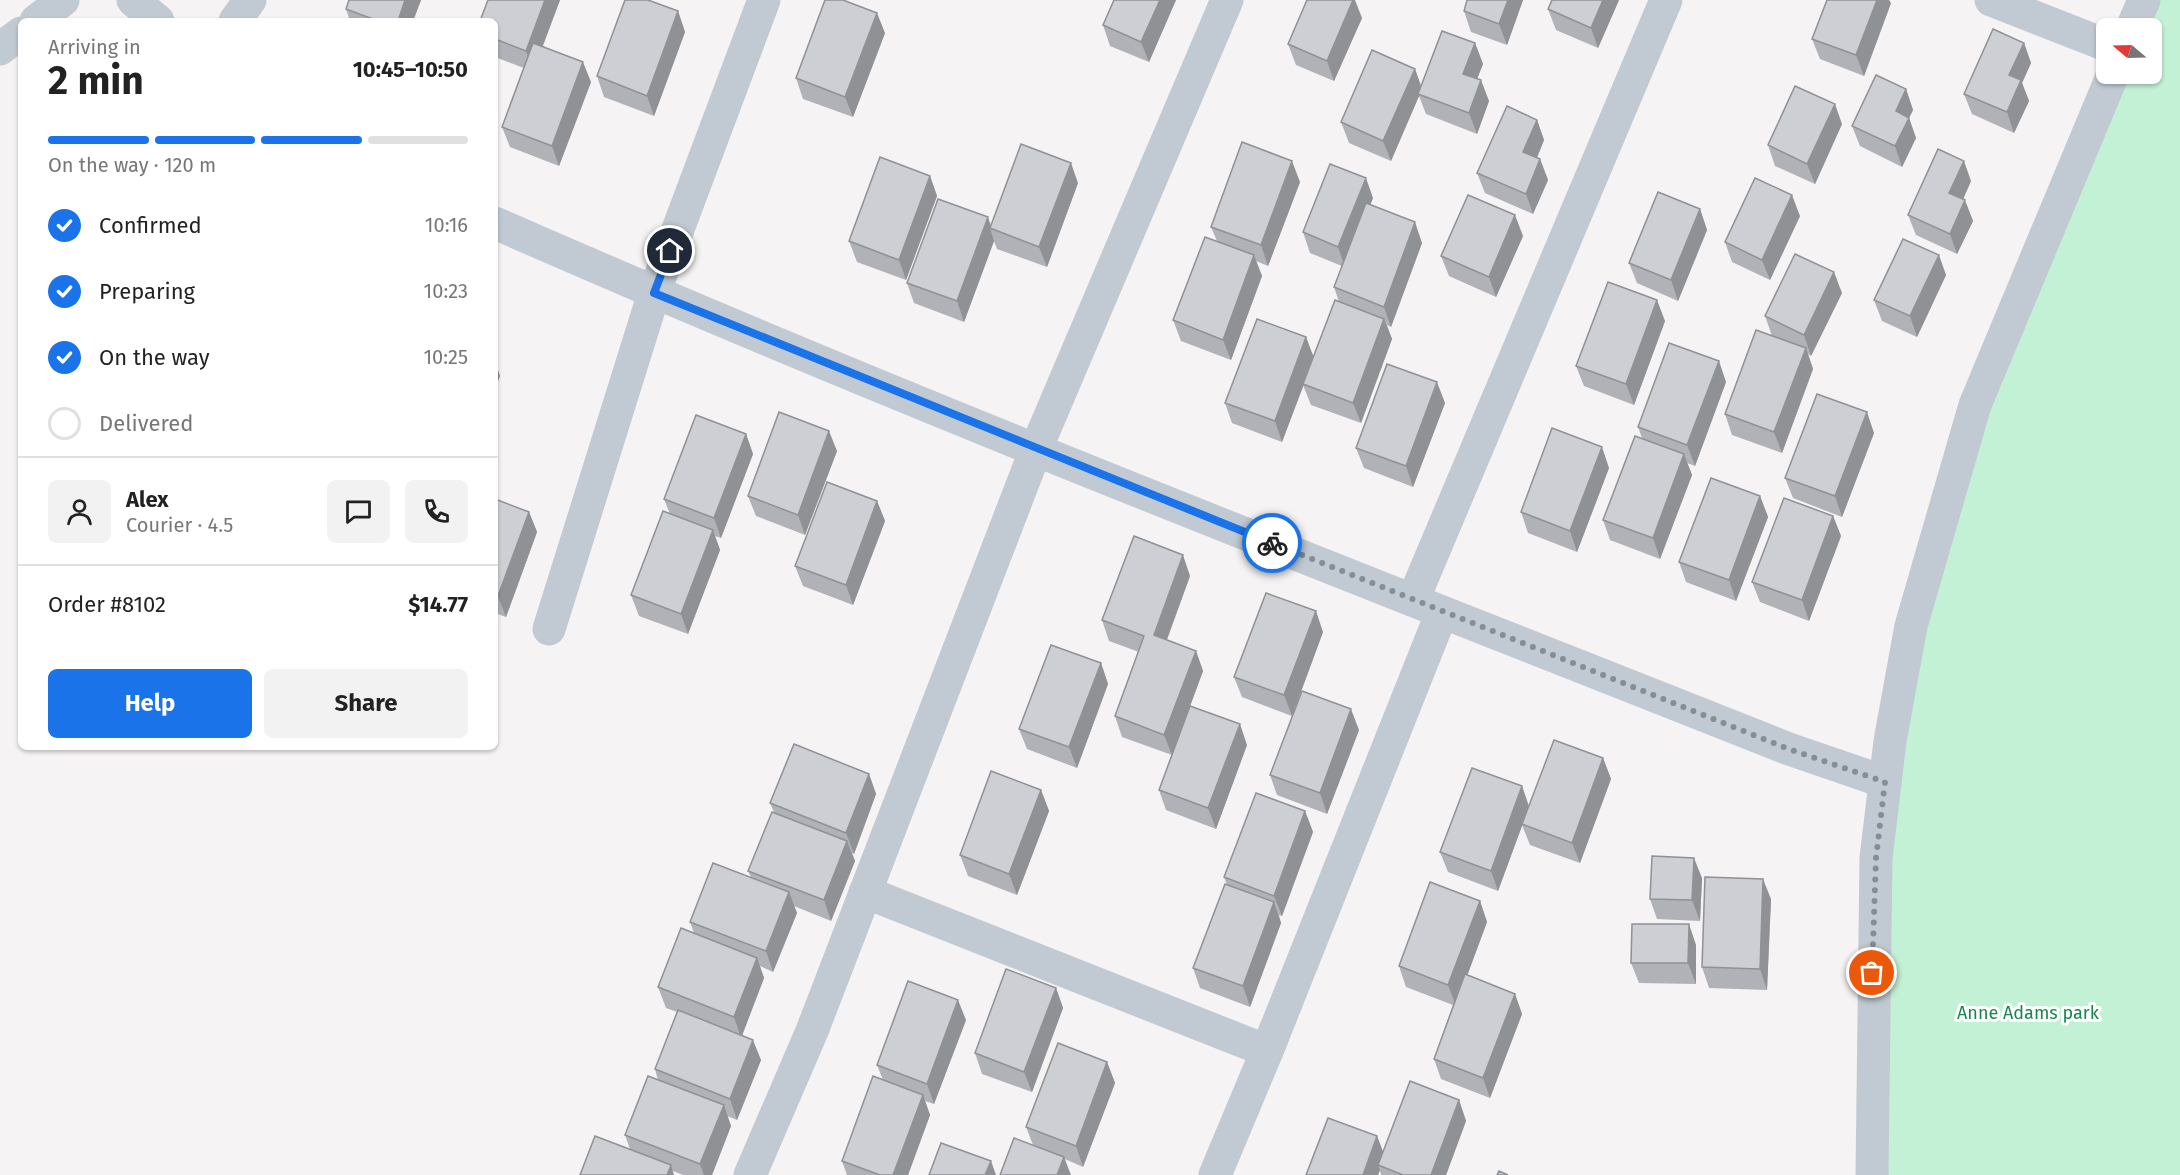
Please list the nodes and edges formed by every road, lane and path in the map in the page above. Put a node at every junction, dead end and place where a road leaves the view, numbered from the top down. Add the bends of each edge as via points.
1 (63, 0) edge
2 (133, 0) edge
3 (250, 0) edge
4 (764, 0) edge
5 (1227, 0) edge
6 (1666, 0) edge
7 (1991, 0) edge
8 (2144, 0) edge
9 (40, 18) edge
10 (154, 18) edge
11 (237, 18) edge
12 (2136, 18) edge
13 (18, 35) edge
14 (2096, 41) edge
15 (0, 49) edge
16 (2109, 84) edge
17 (498, 224) edge
18 (654, 293) junction
19 (1036, 449) junction
20 (1428, 606) junction
21 (549, 629) dead end
22 (1885, 782) junction
23 (865, 892) junction
24 (1267, 1051) junction
25 (750, 1175) edge
26 (1215, 1175) edge
27 (1872, 1175) edge

1 - 9 street
2 - 10 street
3 - 11 street
4 - 18 street
5 - 19 street
6 - 20 street
7 - 14 street
8 - 12 street
13 - 15 street
16 - 22 street via 1975,405 1911,626
17 - 18 street
18 - 19 street
18 - 21 street
19 - 20 street
19 - 23 street
20 - 22 street via 1789,749
20 - 24 street
22 - 27 street via 1876,858
23 - 24 street
23 - 25 street via 812,1031
24 - 26 street

